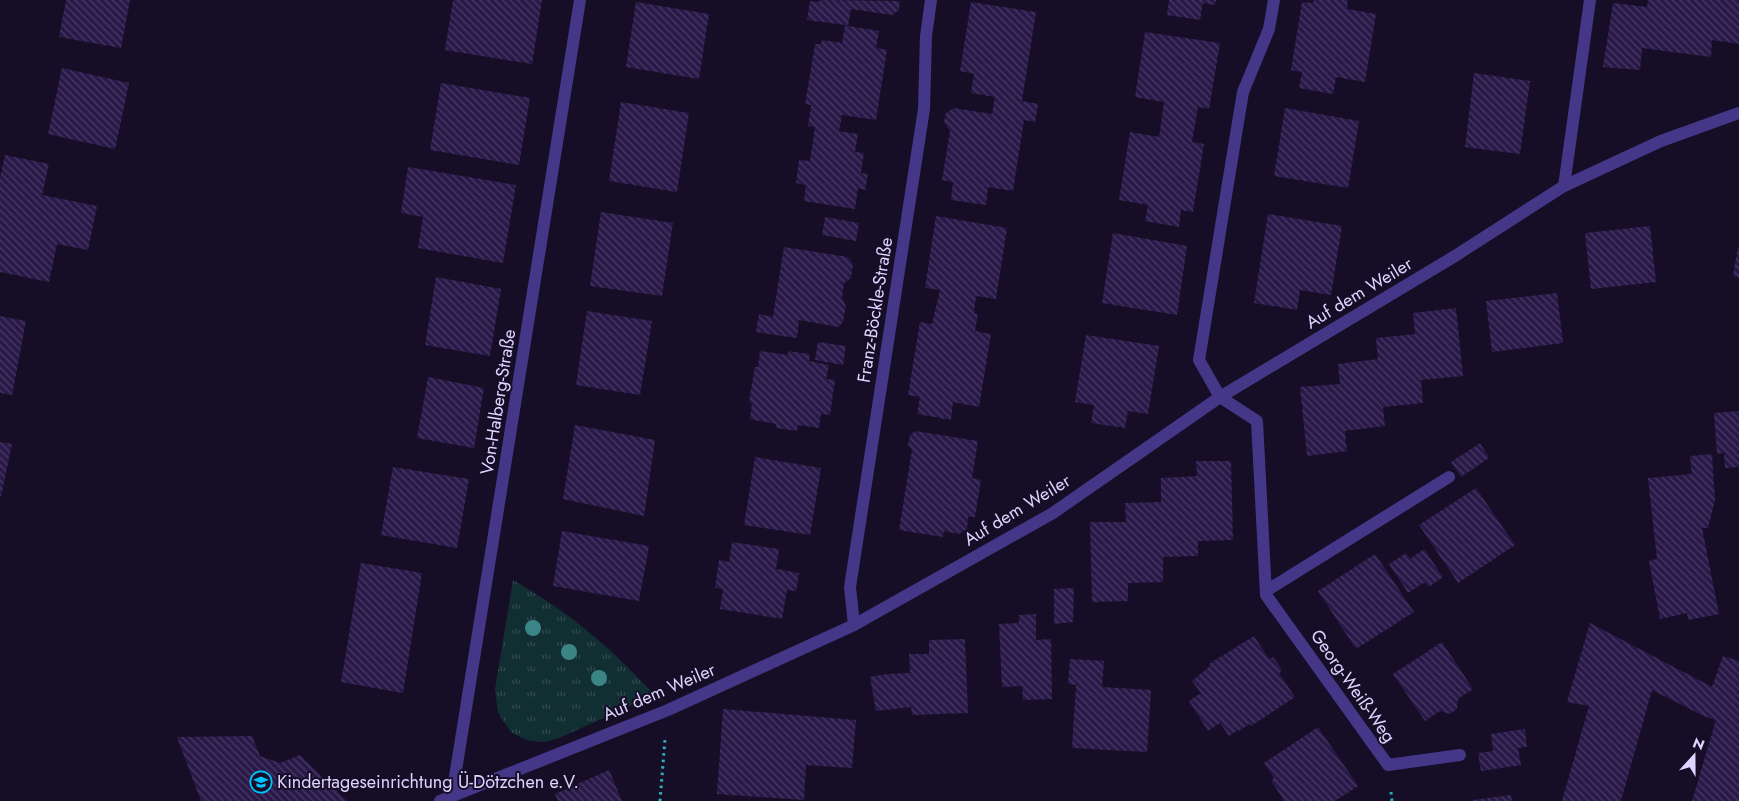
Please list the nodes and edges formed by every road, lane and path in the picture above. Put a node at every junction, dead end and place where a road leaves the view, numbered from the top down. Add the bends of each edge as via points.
1 (580, 0) edge
2 (931, 0) edge
3 (1274, 0) edge
4 (1590, 0) edge
5 (1739, 113) edge
6 (1564, 186) junction
7 (1220, 397) junction
8 (1449, 477) dead end
9 (1266, 590) junction
10 (854, 625) junction
11 (668, 710) junction
12 (1460, 756) dead end
13 (452, 795) junction
14 (440, 801) edge
15 (660, 801) edge

1 - 13 street, Von-Halberg-Straße
2 - 10 street, Franz-Böckle-Straße via 926,36 924,109 850,587
3 - 7 street via 1269,29 1242,92 1199,360
4 - 6 street
5 - 6 street, Auf dem Weiler via 1661,141
6 - 7 street, Auf dem Weiler
7 - 9 street, Georg-Weiß-Weg via 1257,421
7 - 10 street, Auf dem Weiler via 1053,513
8 - 9 street
9 - 12 street, Georg-Weiß-Weg via 1266,595 1388,765
10 - 11 street, Auf dem Weiler
11 - 13 street, Auf dem Weiler
11 - 15 path
13 - 14 street

